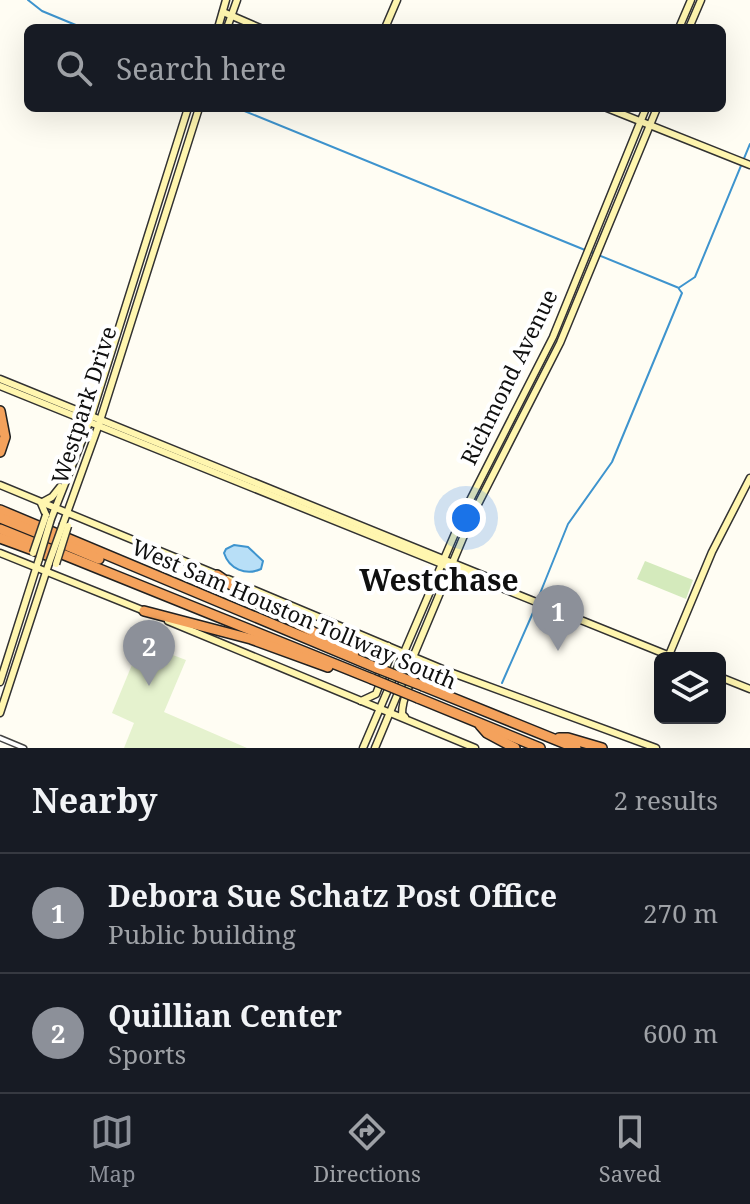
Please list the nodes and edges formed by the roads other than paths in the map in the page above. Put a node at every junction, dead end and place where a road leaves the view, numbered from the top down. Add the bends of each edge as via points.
1 (226, 0) edge
2 (237, 0) edge
3 (397, 0) edge
4 (691, 0) edge
5 (701, 0) edge
6 (223, 12) junction
7 (231, 16) junction
8 (219, 24) edge
9 (228, 24) edge
10 (250, 24) edge
11 (387, 24) edge
12 (681, 24) edge
13 (691, 24) edge
14 (187, 112) edge
15 (198, 112) edge
16 (617, 112) edge
17 (644, 112) edge
18 (655, 112) edge
19 (641, 121) junction
20 (650, 125) junction
21 (750, 165) edge
22 (618, 177) junction
23 (627, 181) junction
24 (572, 289) junction
25 (581, 293) junction
26 (553, 337) junction
27 (560, 343) junction
28 (0, 379) edge
29 (0, 386) edge
30 (521, 400) junction
31 (530, 405) junction
32 (0, 411) edge
33 (90, 419) junction
34 (99, 423) junction
35 (0, 452) edge
36 (493, 455) junction
37 (501, 459) junction
38 (750, 478) edge
39 (63, 483) junction
40 (0, 485) edge
41 (41, 503) junction
42 (55, 508) junction
43 (0, 510) edge
44 (465, 510) junction
45 (67, 513) junction
46 (473, 514) junction
47 (49, 517) junction
48 (0, 518) edge
49 (84, 520) junction
50 (65, 525) junction
51 (0, 529) edge
52 (0, 538) edge
53 (0, 553) edge
54 (63, 555) junction
55 (19, 562) junction
56 (442, 562) junction
57 (52, 564) junction
58 (451, 566) junction
59 (36, 569) junction
60 (46, 573) junction
61 (217, 575) junction
62 (61, 578) junction
63 (218, 602) junction
64 (144, 611) junction
65 (388, 645) junction
66 (404, 652) junction
67 (662, 652) edge
68 (674, 652) edge
69 (414, 656) junction
70 (378, 667) junction
71 (344, 668) junction
72 (447, 671) junction
73 (1, 678) edge
74 (11, 679) junction
75 (726, 679) edge
76 (750, 689) edge
77 (361, 701) junction
78 (380, 709) junction
79 (0, 713) edge
80 (390, 713) junction
81 (408, 720) junction
82 (478, 723) junction
83 (0, 738) edge
84 (551, 738) junction
85 (24, 748) edge
86 (365, 748) edge
87 (375, 748) edge
88 (475, 748) edge
89 (515, 748) edge
90 (540, 748) edge
91 (576, 748) edge
92 (602, 748) edge
93 (656, 748) edge

1 - 6 main road
2 - 7 main road
3 - 11 main road
4 - 12 main road
5 - 13 main road
6 - 7 main road
6 - 8 main road
7 - 9 main road
7 - 10 main road
14 - 33 main road, Westpark Drive
15 - 34 main road, Westpark Drive
16 - 19 main road
17 - 19 main road, Richmond Avenue
18 - 20 main road, Richmond Avenue
19 - 20 main road
19 - 22 main road, Richmond Avenue
20 - 21 main road
20 - 23 main road, Richmond Avenue
22 - 23 main road
22 - 24 main road, Richmond Avenue
23 - 25 main road, Richmond Avenue
24 - 25 main road
24 - 26 main road, Richmond Avenue
25 - 27 main road, Richmond Avenue
26 - 27 main road
26 - 30 main road, Richmond Avenue
27 - 31 main road, Richmond Avenue
28 - 33 main road
29 - 33 main road
30 - 31 main road
30 - 36 main road, Richmond Avenue
31 - 37 main road, Richmond Avenue
32 - 35 highway via 5,437
33 - 34 main road
33 - 39 main road, Westpark Drive
34 - 45 main road, Westpark Drive
34 - 56 main road
36 - 37 main road
36 - 44 main road, Richmond Avenue
37 - 46 main road, Richmond Avenue
38 - 68 main road via 712,552
39 - 41 main road
39 - 42 main road, Westpark Drive
40 - 41 main road
41 - 42 main road
41 - 47 main road
42 - 45 main road
42 - 47 main road, Westpark Drive
43 - 63 highway, West Sam Houston Tollway South
44 - 46 main road
44 - 56 main road, Richmond Avenue
45 - 49 main road
45 - 50 main road, Westpark Drive
46 - 58 main road, Richmond Avenue
47 - 55 main road, bridge via 33,553
47 - 59 main road, Westpark Drive, bridge
48 - 63 highway
49 - 50 main road
49 - 61 main road
50 - 57 main road, Westpark Drive, bridge
51 - 54 highway, West Sam Houston Tollway South
52 - 54 highway via 52,557
53 - 55 main road
54 - 71 highway, West Sam Houston Tollway South
55 - 59 main road
56 - 58 main road
56 - 66 main road, Richmond Avenue
57 - 60 main road, Westpark Drive
57 - 62 main road
58 - 67 main road
58 - 69 main road, Richmond Avenue
59 - 60 main road
59 - 73 main road, Westpark Drive
60 - 62 main road
60 - 74 main road, Westpark Drive
61 - 65 main road
61 - 70 highway via 259,604
62 - 64 main road
63 - 70 highway, West Sam Houston Tollway South
64 - 71 highway via 251,639 332,669
64 - 77 main road
65 - 66 main road
65 - 77 main road via 392,652 376,694
66 - 69 main road
66 - 78 main road, Richmond Avenue
69 - 72 main road
69 - 80 main road, Richmond Avenue
70 - 84 highway, West Sam Houston Tollway South, bridge
71 - 82 highway, West Sam Houston Tollway South, bridge
72 - 81 main road via 425,669 416,675 402,706
72 - 93 main road
73 - 74 street
74 - 79 main road, Westpark Drive
75 - 76 main road
77 - 78 main road
78 - 80 main road
78 - 86 main road, Richmond Avenue
80 - 81 main road
80 - 87 main road, Richmond Avenue
81 - 88 main road
82 - 89 highway
82 - 90 highway, West Sam Houston Tollway South
83 - 85 street
84 - 91 highway, West Sam Houston Tollway South
84 - 92 highway

